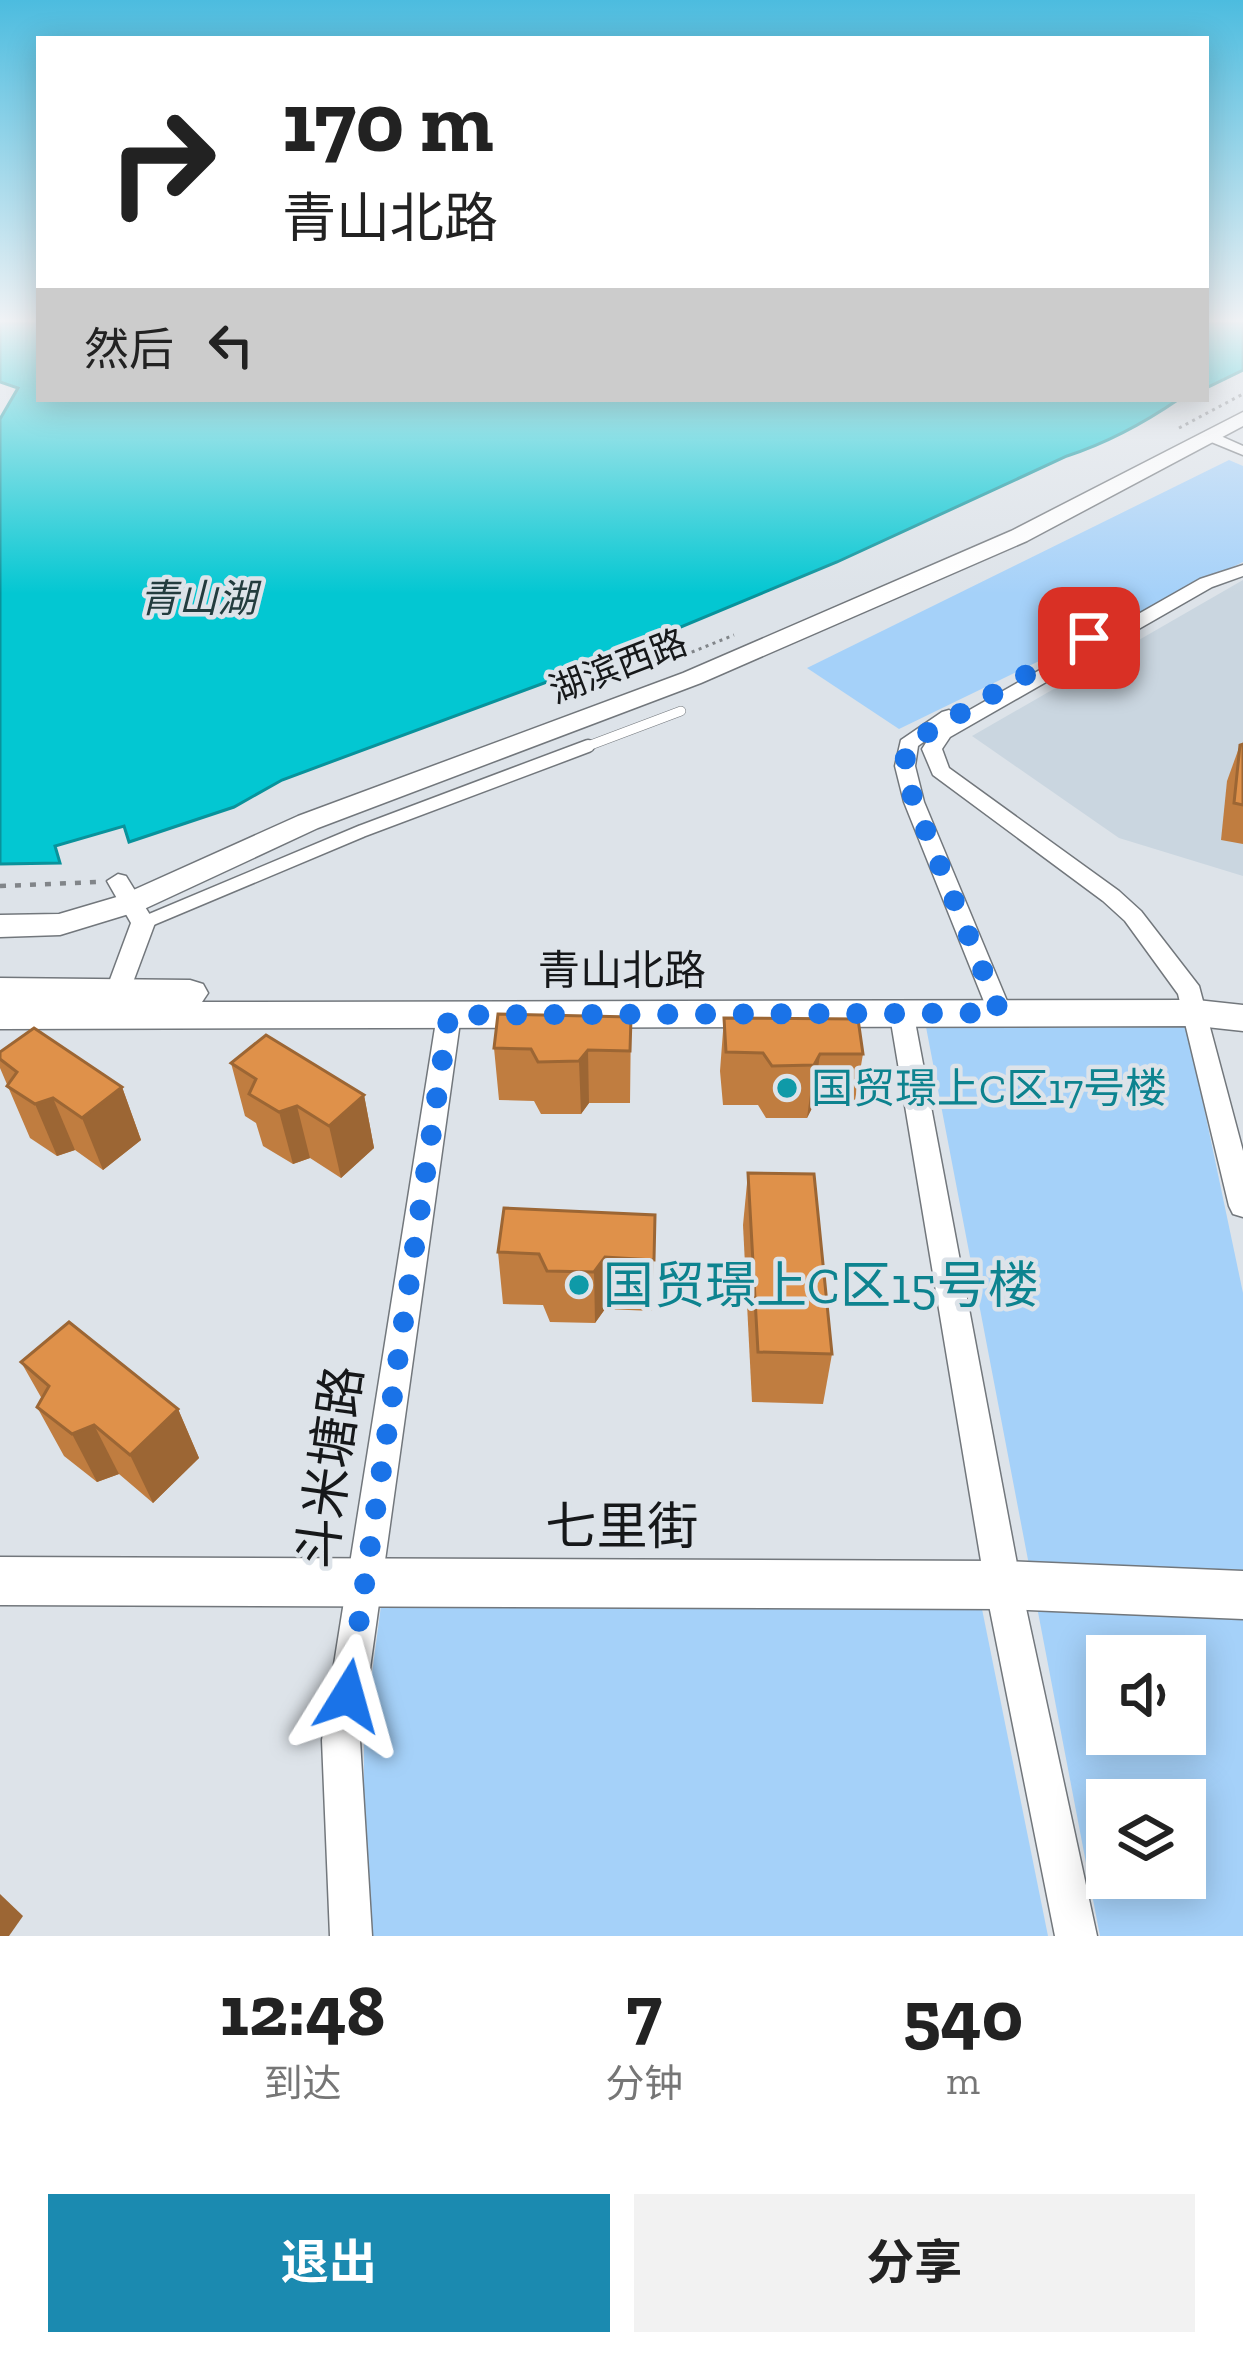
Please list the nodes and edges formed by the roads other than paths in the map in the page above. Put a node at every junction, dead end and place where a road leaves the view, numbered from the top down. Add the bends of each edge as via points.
1 (1243, 418) edge
2 (1209, 436) junction
3 (1243, 451) edge
4 (1243, 567) edge
5 (681, 711) dead end
6 (131, 902) junction
7 (0, 926) edge
8 (0, 991) edge
9 (117, 993) junction
10 (1190, 994) junction
11 (1243, 997) edge
12 (996, 1003) junction
13 (449, 1015) junction
14 (0, 1016) edge
15 (902, 1016) junction
16 (1243, 1018) edge
17 (1243, 1206) edge
18 (0, 1581) edge
19 (364, 1582) junction
20 (1003, 1585) junction
21 (1243, 1594) edge
22 (351, 1936) edge
23 (1076, 1936) edge

1 - 2 street, 湖滨西路
2 - 3 street
2 - 6 street, 湖滨西路 via 1018,536 692,678 308,822
4 - 10 street via 943,733 932,749 940,771 1133,916
4 - 12 street via 1198,578 908,744 904,766 914,802
5 - 6 lane via 362,831
6 - 7 street, 湖滨西路 via 60,924
6 - 9 street
8 - 9 main road, 青山北路
9 - 12 main road, 青山北路
10 - 11 main road, 青山北路
10 - 12 main road, 青山北路
10 - 16 main road, 青山北路
10 - 17 street
12 - 15 main road, 青山北路
13 - 14 main road, 青山北路
13 - 15 main road, 青山北路
13 - 19 street, 斗米塘路
15 - 20 street
18 - 19 street, 七里街
19 - 20 street, 七里街
19 - 22 street, 斗米塘路 via 341,1740
20 - 21 street, 七里街
20 - 23 street

